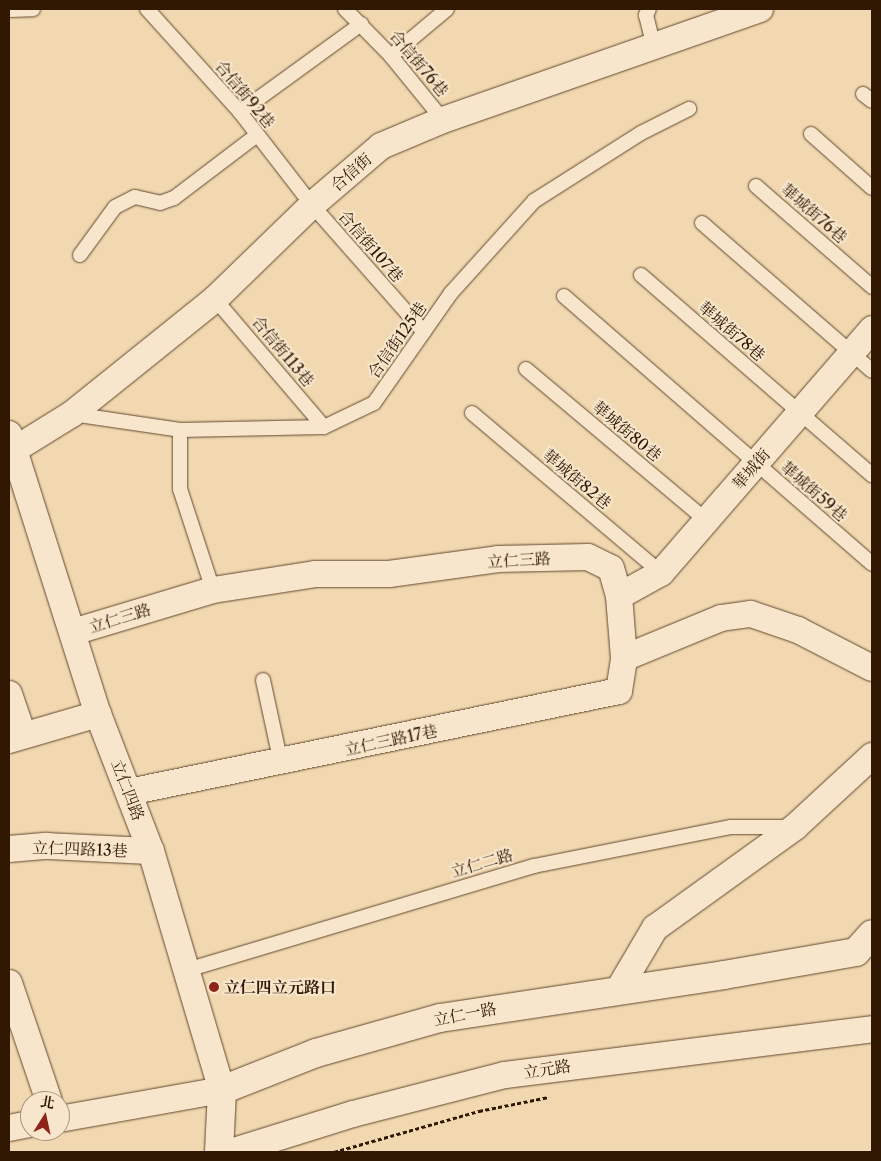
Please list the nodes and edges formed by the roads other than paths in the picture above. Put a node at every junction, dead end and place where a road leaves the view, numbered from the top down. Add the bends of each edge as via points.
1 (33, 9) edge
2 (147, 9) edge
3 (345, 9) edge
4 (447, 9) edge
5 (648, 9) edge
6 (760, 9) edge
7 (9, 10) edge
8 (361, 24) junction
9 (654, 47) junction
10 (391, 56) junction
11 (689, 109) dead end
12 (240, 112) junction
13 (443, 120) junction
14 (811, 134) dead end
15 (257, 135) junction
16 (756, 186) dead end
17 (872, 188) edge
18 (312, 206) junction
19 (702, 223) dead end
20 (80, 255) dead end
21 (640, 275) dead end
22 (872, 287) edge
23 (564, 296) dead end
24 (215, 298) junction
25 (872, 329) edge
26 (424, 332) junction
27 (852, 353) junction
28 (526, 369) dead end
29 (872, 371) edge
30 (800, 412) junction
31 (472, 413) dead end
32 (72, 414) junction
33 (324, 427) junction
34 (180, 430) junction
35 (10, 446) edge
36 (756, 463) junction
37 (872, 474) edge
38 (706, 520) junction
39 (872, 564) edge
40 (661, 573) junction
41 (212, 590) junction
42 (619, 596) junction
43 (73, 632) junction
44 (624, 658) junction
45 (872, 668) edge
46 (263, 680) dead end
47 (9, 694) edge
48 (98, 714) junction
49 (16, 738) edge
50 (872, 756) edge
51 (281, 763) junction
52 (129, 792) junction
53 (795, 827) junction
54 (9, 849) edge
55 (152, 851) junction
56 (867, 945) edge
57 (187, 970) junction
58 (9, 983) edge
59 (619, 989) junction
60 (872, 1029) edge
61 (222, 1090) junction
62 (46, 1091) edge
63 (70, 1117) edge
64 (219, 1152) edge
65 (230, 1152) edge

1 - 7 lane
2 - 12 lane, 合信街92巷
3 - 8 lane, 合信街76巷
4 - 10 lane
5 - 9 lane via 646,15
6 - 9 street, 合信街
8 - 10 lane, 合信街76巷
8 - 12 lane
9 - 13 street, 合信街
10 - 13 lane, 合信街76巷
11 - 26 lane, 合信街125巷 via 641,133 534,201 451,293
12 - 15 lane, 合信街92巷
13 - 18 street, 合信街 via 381,146
14 - 17 lane
15 - 18 lane, 合信街92巷
15 - 20 lane via 174,198 160,203 135,197 116,207
16 - 22 lane, 華城街76巷
18 - 24 street, 合信街
18 - 26 lane, 合信街107巷
19 - 27 lane
21 - 30 lane, 華城街78巷
23 - 36 lane, 華城街59巷
24 - 32 street, 合信街
24 - 33 lane, 合信街113巷
25 - 27 street, 華城街
26 - 33 lane, 合信街125巷 via 374,404
27 - 29 lane
27 - 30 street, 華城街
28 - 38 lane, 華城街80巷
30 - 36 street, 華城街
30 - 37 lane, 華城街78巷
31 - 40 lane, 華城街82巷
32 - 34 lane, 合信街125巷
32 - 35 street, 合信街
33 - 34 lane, 合信街125巷
34 - 41 lane via 180,488
35 - 43 street, 立仁四路
36 - 38 street, 華城街
36 - 39 lane, 華城街59巷
38 - 40 street, 華城街
40 - 42 street, 華城街
41 - 42 street, 立仁三路 via 315,574 389,574 498,559 588,557 611,568
41 - 43 street, 立仁三路
42 - 44 street, 立仁三路
43 - 48 street, 立仁四路
44 - 45 street via 721,618 751,614 798,630
44 - 51 street, 立仁三路17巷 via 619,691
46 - 51 lane
47 - 49 street
48 - 49 street
48 - 52 street, 立仁四路
50 - 53 street
51 - 52 street, 立仁三路17巷
52 - 55 street, 立仁四路
53 - 57 lane, 立仁二路 via 731,827 534,866
53 - 59 street via 655,928
54 - 55 street, 立仁四路13巷 via 46,846
55 - 57 street, 立仁四路
56 - 59 street, 立仁一路 via 724,976
57 - 61 street, 立仁四路
58 - 62 street
59 - 61 street, 立仁一路 via 513,1004 404,1027 316,1054
60 - 65 street, 立元路 via 505,1075 353,1114
61 - 63 street, 立仁一路
61 - 64 street, 立仁四路

